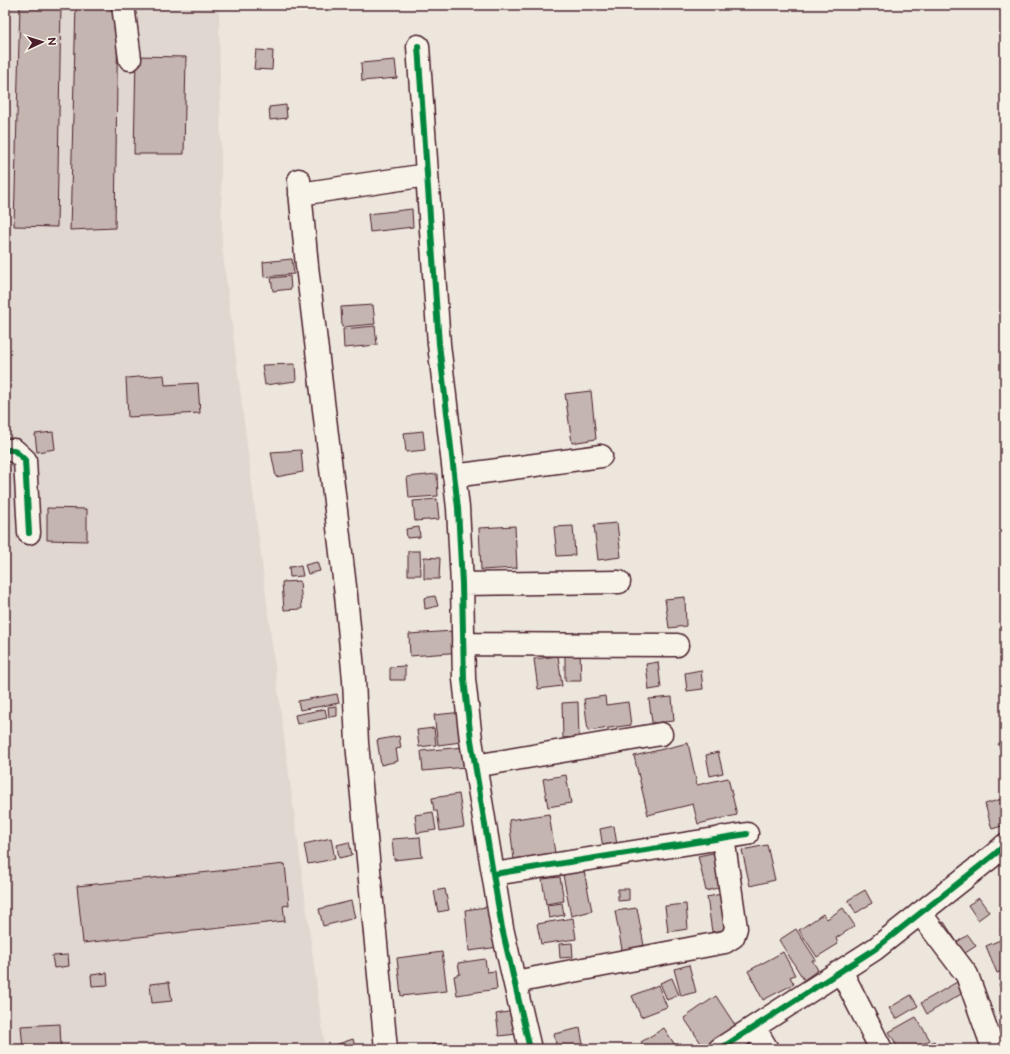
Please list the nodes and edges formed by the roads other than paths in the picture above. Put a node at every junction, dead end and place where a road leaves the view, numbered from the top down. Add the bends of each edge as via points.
1 (123, 5) edge
2 (418, 46) dead end
3 (130, 60) dead end
4 (427, 175) junction
5 (5, 450) edge
6 (601, 456) dead end
7 (454, 476) junction
8 (29, 533) dead end
9 (619, 582) dead end
10 (462, 584) junction
11 (463, 644) junction
12 (678, 645) dead end
13 (661, 734) dead end
14 (475, 766) junction
15 (747, 834) dead end
16 (723, 838) junction
17 (1005, 845) edge
18 (494, 874) junction
19 (920, 913) junction
20 (841, 971) junction
21 (515, 982) junction
22 (754, 1027) junction
23 (997, 1048) edge
24 (386, 1049) edge
25 (530, 1049) edge
26 (720, 1049) edge
27 (767, 1049) edge
28 (881, 1049) edge

1 - 3 street
2 - 4 street
4 - 7 street via 439,344
4 - 24 street via 300,187 346,595 357,743
5 - 8 street via 14,450 25,460
6 - 7 street
7 - 10 street
9 - 10 street
10 - 11 street
11 - 12 street
11 - 14 street via 464,679
13 - 14 street
14 - 18 street
15 - 16 street
16 - 18 street
16 - 21 street via 736,928 733,938 725,942
17 - 19 street
18 - 21 street via 502,928
19 - 20 street
19 - 23 street via 967,975
20 - 22 street
20 - 28 street
21 - 25 street
22 - 26 street
22 - 27 street

